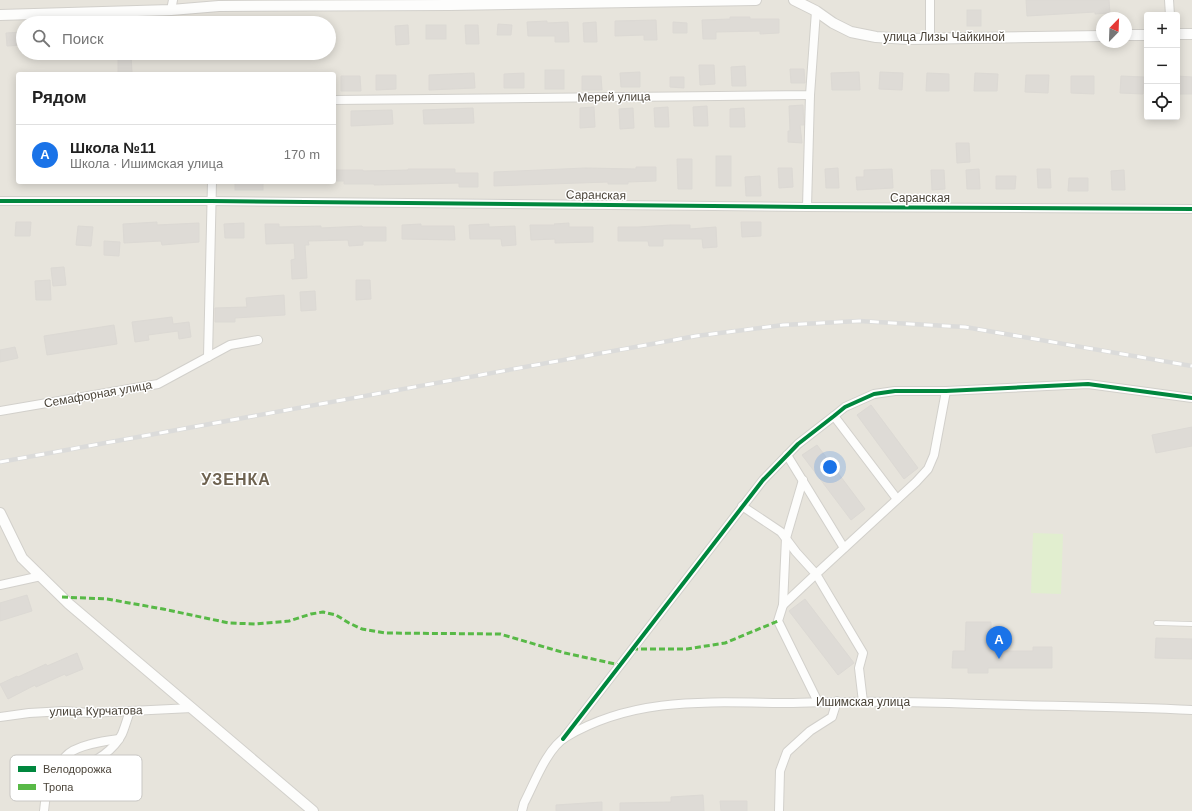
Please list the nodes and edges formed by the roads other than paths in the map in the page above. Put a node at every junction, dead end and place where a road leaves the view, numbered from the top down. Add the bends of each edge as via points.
1 (756, 0) edge
2 (794, 0) edge
3 (930, 0) edge
4 (1170, 0) edge
5 (172, 5) edge
6 (816, 11) junction
7 (1170, 12) edge
8 (0, 15) edge
9 (1180, 34) edge
10 (1192, 34) edge
11 (1132, 35) edge
12 (1144, 35) edge
13 (1096, 36) edge
14 (930, 39) junction
15 (810, 95) junction
16 (336, 100) edge
17 (212, 184) edge
18 (0, 201) edge
19 (211, 201) junction
20 (807, 207) junction
21 (1192, 209) edge
22 (258, 340) dead end
23 (208, 357) junction
24 (946, 391) junction
25 (1192, 398) edge
26 (0, 411) edge
27 (834, 416) junction
28 (787, 455) junction
29 (803, 480) junction
30 (897, 499) junction
31 (742, 506) junction
32 (0, 513) edge
33 (786, 538) junction
34 (844, 548) junction
35 (816, 574) junction
36 (41, 576) junction
37 (0, 585) edge
38 (783, 605) junction
39 (1156, 623) dead end
40 (1192, 624) edge
41 (818, 702) junction
42 (837, 702) junction
43 (863, 702) junction
44 (192, 708) junction
45 (1192, 710) edge
46 (130, 711) junction
47 (0, 717) edge
48 (119, 739) junction
49 (563, 739) junction
50 (68, 755) edge
51 (103, 755) edge
52 (46, 801) edge
53 (44, 811) edge
54 (313, 811) edge
55 (522, 811) edge
56 (779, 811) edge

1 - 5 street via 450,6
2 - 6 street, улица Лизы Чайкиной
3 - 14 street
4 - 7 street
5 - 8 street
6 - 14 street, улица Лизы Чайкиной via 851,32 876,37
6 - 15 street
9 - 10 street
11 - 12 street
13 - 14 street, улица Лизы Чайкиной
15 - 16 street, Мерей улица
15 - 20 street
17 - 19 street
18 - 19 street, Саранская
19 - 20 street, Саранская
19 - 23 street
20 - 21 street, Саранская
22 - 23 street, Семафорная улица via 230,345
23 - 26 street, Семафорная улица via 158,384
24 - 25 street via 1088,384
24 - 27 street via 895,391 874,394 845,407
24 - 30 street via 928,469
27 - 28 street
27 - 30 street
28 - 29 street
28 - 31 street
29 - 33 street
29 - 34 street
30 - 34 street
31 - 33 street
31 - 49 street
32 - 36 street via 22,558
33 - 35 street
33 - 38 street
34 - 35 street
35 - 38 street
35 - 43 street via 863,653 859,668
36 - 37 street
36 - 44 street via 69,604
38 - 41 street via 778,621
39 - 40 lane
41 - 42 street, Ишимская улица
41 - 49 street, Ишимская улица via 725,701 671,704 622,713 584,727
42 - 43 street, Ишимская улица
42 - 56 street via 832,717 810,731 787,752 780,771
43 - 45 street, Ишимская улица
44 - 46 street, улица Курчатова
44 - 54 street
46 - 47 street, улица Курчатова via 65,711
46 - 48 street
48 - 50 street via 75,750
48 - 51 street
49 - 55 street, Ишимская улица via 548,756
52 - 53 street

